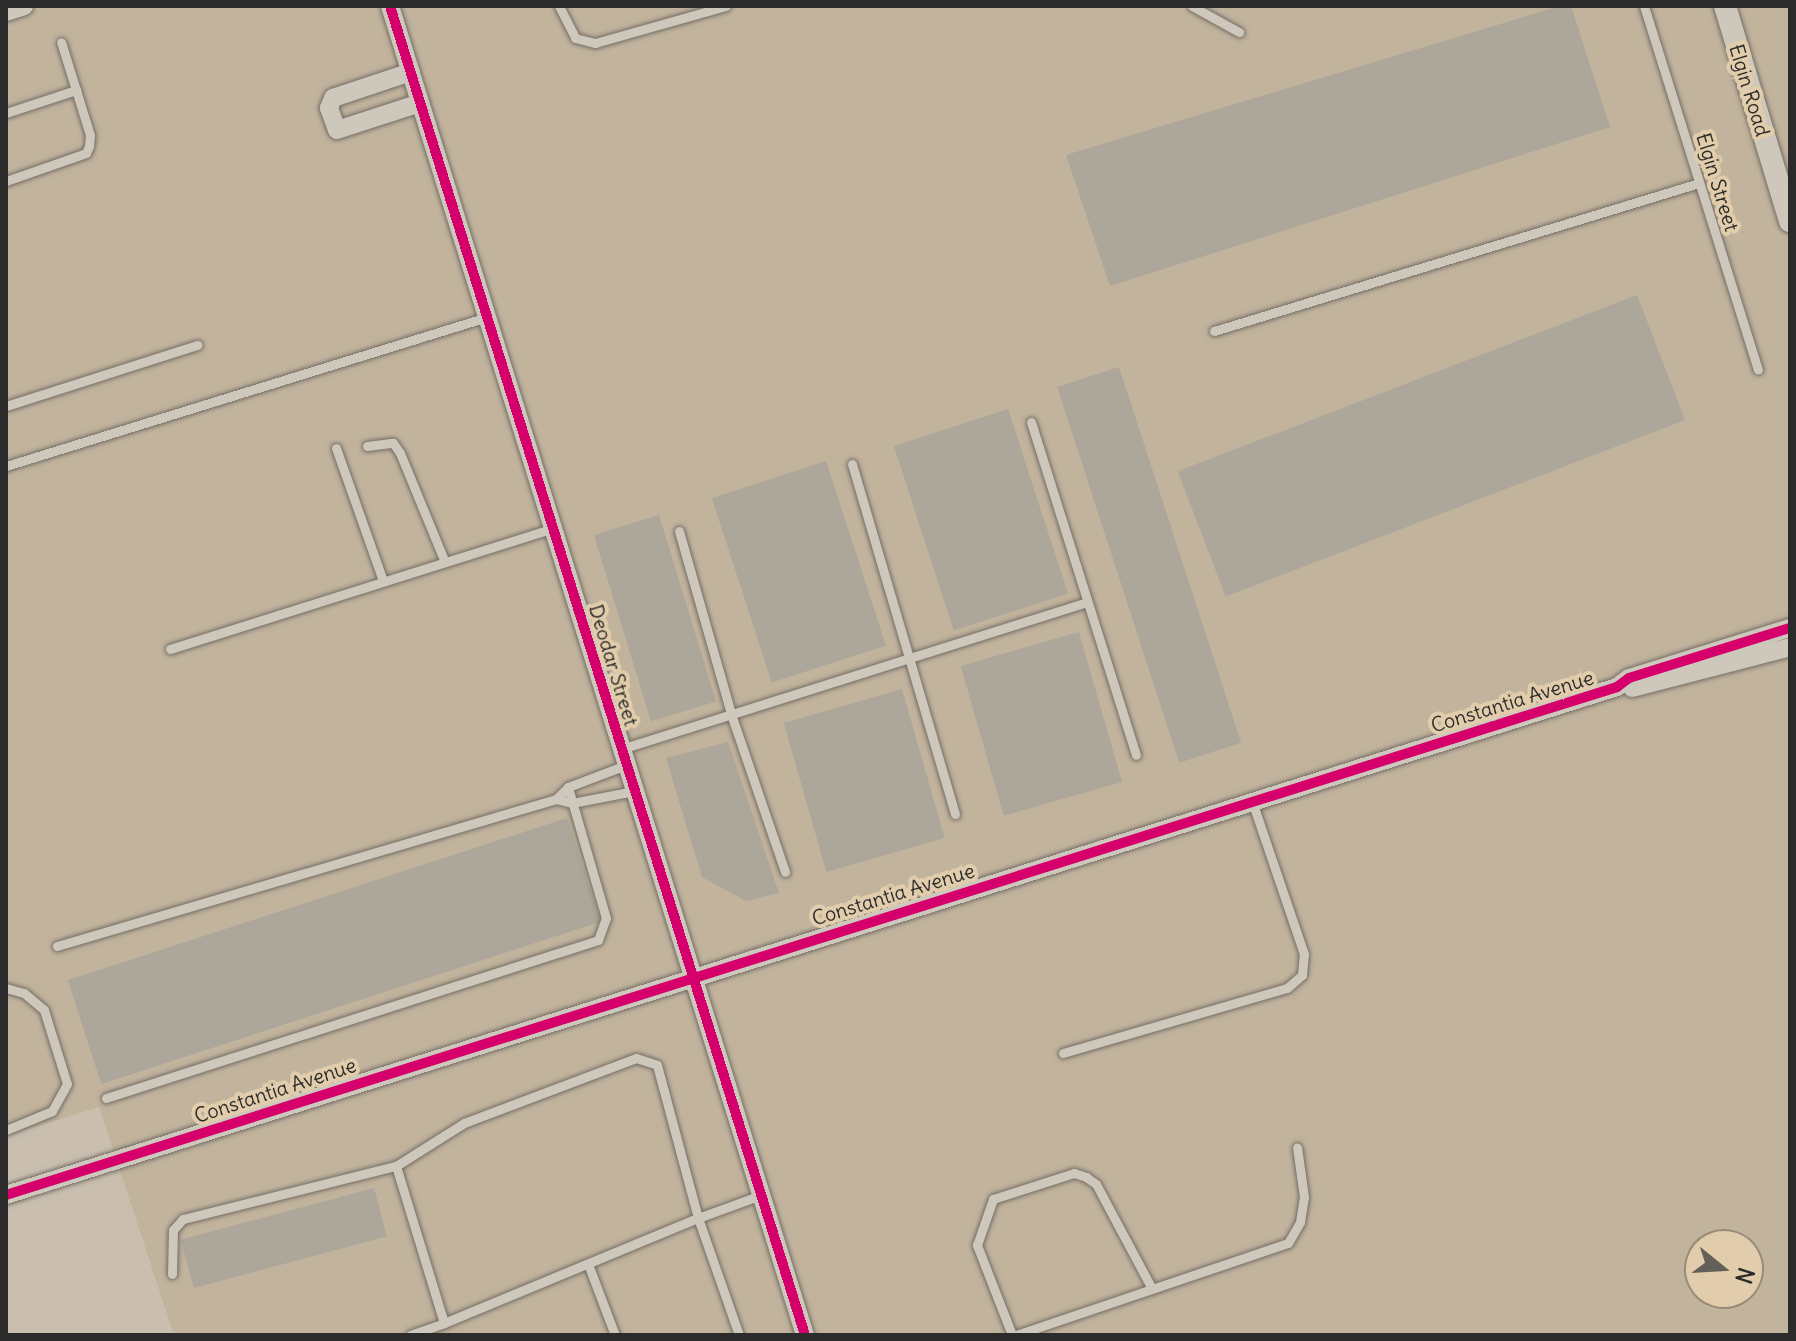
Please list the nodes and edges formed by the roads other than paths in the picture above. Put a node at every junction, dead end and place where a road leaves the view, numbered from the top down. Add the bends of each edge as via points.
1 (24, 6) edge
2 (390, 6) edge
3 (559, 6) edge
4 (726, 6) edge
5 (1192, 6) edge
6 (1644, 6) edge
7 (1725, 6) edge
8 (6, 12) edge
9 (1239, 32) dead end
10 (61, 42) dead end
11 (411, 72) junction
12 (76, 90) junction
13 (420, 103) junction
14 (6, 113) edge
15 (6, 181) edge
16 (1699, 183) junction
17 (1790, 221) edge
18 (487, 317) junction
19 (1214, 331) dead end
20 (197, 345) dead end
21 (1758, 370) dead end
22 (6, 406) edge
23 (1031, 422) dead end
24 (367, 446) dead end
25 (336, 448) dead end
26 (852, 464) dead end
27 (6, 466) edge
28 (553, 528) junction
29 (679, 531) dead end
30 (445, 562) junction
31 (383, 581) junction
32 (1085, 603) junction
33 (1790, 628) edge
34 (1790, 647) edge
35 (170, 649) dead end
36 (908, 659) junction
37 (1617, 687) junction
38 (731, 714) junction
39 (1136, 755) dead end
40 (624, 757) junction
41 (568, 787) junction
42 (634, 791) junction
43 (556, 799) junction
44 (1252, 801) junction
45 (572, 803) junction
46 (955, 814) dead end
47 (785, 872) dead end
48 (57, 946) dead end
49 (692, 975) junction
50 (6, 988) edge
51 (1063, 1053) dead end
52 (106, 1098) dead end
53 (6, 1130) edge
54 (1297, 1147) dead end
55 (396, 1166) junction
56 (6, 1195) edge
57 (761, 1195) junction
58 (698, 1218) junction
59 (588, 1264) junction
60 (172, 1274) dead end
61 (1152, 1289) junction
62 (444, 1323) junction
63 (410, 1335) edge
64 (615, 1335) edge
65 (739, 1335) edge
66 (805, 1335) edge
67 (1014, 1335) edge

1 - 8 street
2 - 11 street, Deodar Street
3 - 4 lane via 575,38 595,43
5 - 9 lane
6 - 16 lane, Elgin Street
7 - 17 street, Elgin Road
10 - 12 lane
11 - 13 street, Deodar Street
11 - 13 street via 333,98 329,108 337,130
12 - 14 lane
12 - 15 lane via 90,135 86,153
13 - 18 street, Deodar Street
16 - 19 lane
16 - 21 lane, Elgin Street
18 - 27 lane
18 - 28 street, Deodar Street
20 - 22 lane
23 - 32 lane
24 - 30 lane via 393,443 400,453
25 - 31 lane
26 - 36 lane
28 - 30 lane
28 - 40 street, Deodar Street
29 - 38 lane
30 - 31 lane
31 - 35 lane
32 - 36 lane
32 - 39 lane
33 - 37 street, Constantia Avenue via 1629,678
34 - 37 street, Constantia Avenue via 1643,687
36 - 38 lane
36 - 46 lane
37 - 44 street, Constantia Avenue
38 - 40 lane
38 - 47 lane
40 - 41 lane
40 - 42 street, Deodar Street
41 - 43 lane
41 - 45 lane
42 - 45 lane
42 - 49 street, Deodar Street
43 - 45 lane
43 - 48 lane
44 - 49 street, Constantia Avenue
44 - 51 lane via 1304,954 1302,975 1287,988
45 - 52 lane via 606,918 598,940
49 - 56 street, Constantia Avenue
49 - 57 street, Deodar Street
50 - 53 lane via 24,993 44,1010 67,1084 52,1111
54 - 61 lane via 1304,1197 1300,1222 1288,1243
55 - 58 lane via 464,1123 636,1058 647,1059 657,1065
55 - 60 lane via 183,1219 173,1230
55 - 62 lane
57 - 58 lane
57 - 66 street, Deodar Street
58 - 59 lane
58 - 65 lane
59 - 62 lane
59 - 64 lane
61 - 67 lane
61 - 67 lane via 1096,1184 1086,1177 1074,1173 993,1199 977,1245
62 - 63 lane

